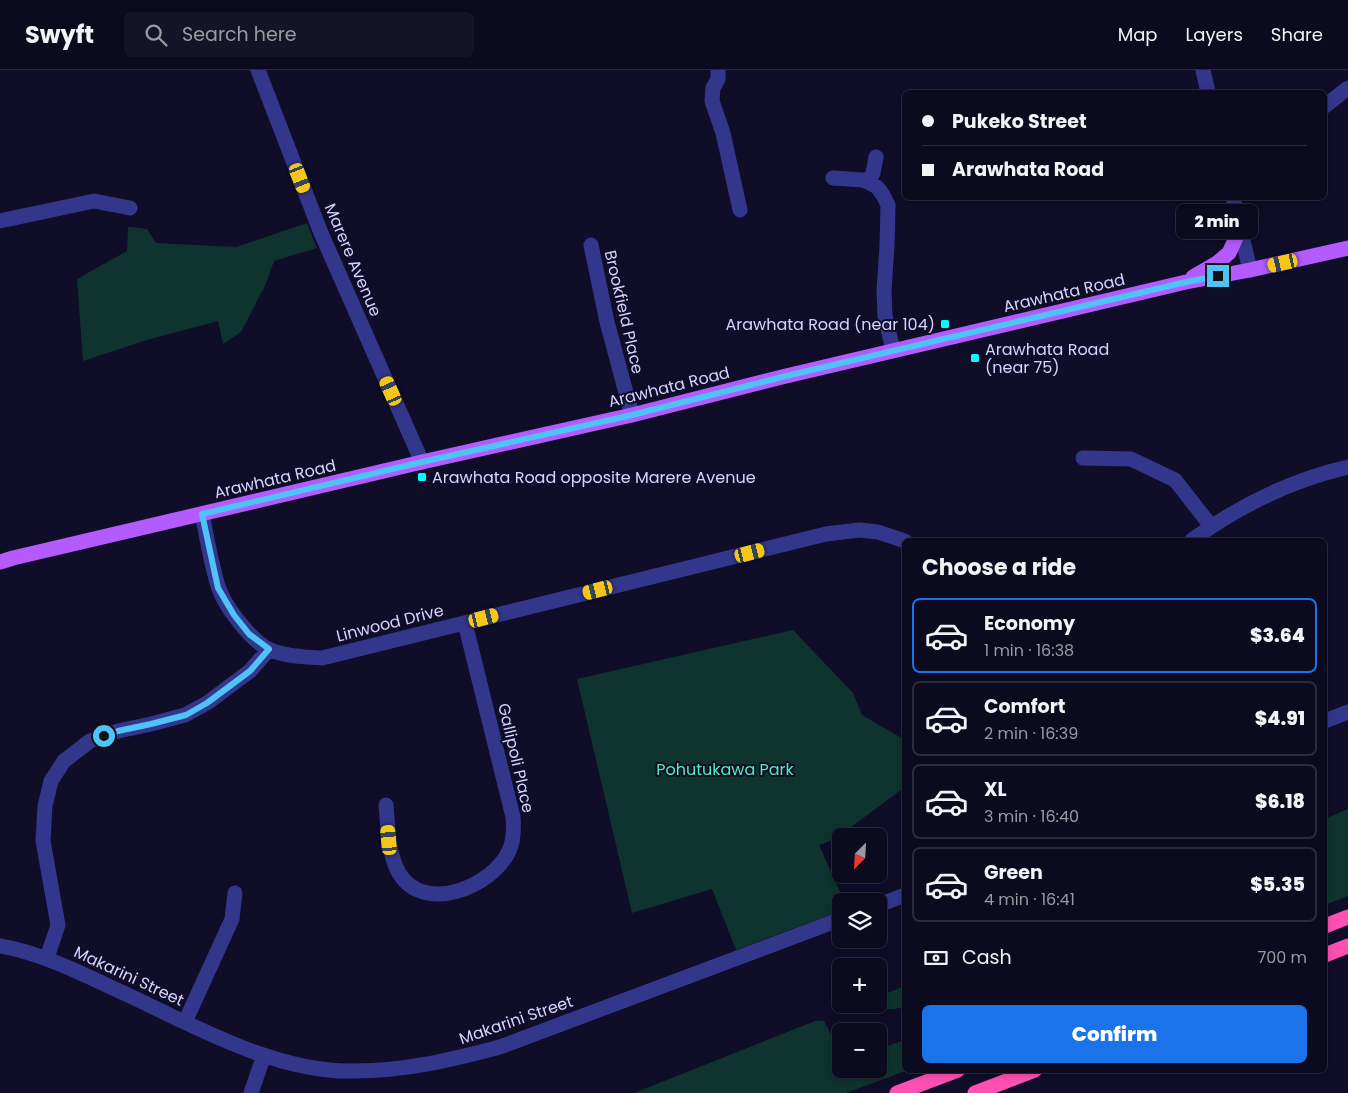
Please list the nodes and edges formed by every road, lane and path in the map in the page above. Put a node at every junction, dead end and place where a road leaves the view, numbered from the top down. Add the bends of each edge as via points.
1 (258, 70) edge
2 (1203, 70) edge
3 (718, 74) edge
4 (1348, 88) edge
5 (1208, 90) edge
6 (1327, 104) edge
7 (876, 157) dead end
8 (833, 178) dead end
9 (868, 182) junction
10 (1233, 200) edge
11 (130, 208) dead end
12 (740, 210) dead end
13 (0, 220) edge
14 (1240, 229) junction
15 (590, 245) dead end
16 (1348, 248) edge
17 (1250, 270) junction
18 (1186, 282) junction
19 (893, 350) junction
20 (632, 415) junction
21 (1084, 458) dead end
22 (422, 462) junction
23 (1348, 467) edge
24 (202, 514) junction
25 (1211, 526) junction
26 (1195, 538) edge
27 (902, 540) edge
28 (0, 562) edge
29 (465, 623) junction
30 (269, 649) junction
31 (1348, 712) edge
32 (1327, 720) edge
33 (386, 806) dead end
34 (235, 893) dead end
35 (902, 896) edge
36 (887, 902) edge
37 (1348, 917) edge
38 (832, 922) edge
39 (1327, 925) edge
40 (0, 946) edge
41 (1348, 946) edge
42 (1327, 954) edge
43 (47, 958) junction
44 (185, 1022) junction
45 (264, 1055) junction
46 (950, 1073) edge
47 (1027, 1073) edge
48 (251, 1093) edge
49 (897, 1093) edge
50 (975, 1093) edge

1 - 22 street, Marere Avenue via 321,232
2 - 5 street
3 - 12 street via 712,101 723,133
4 - 6 street
7 - 9 street via 874,173
8 - 9 street
9 - 19 street via 877,187 888,204 884,291 885,316
10 - 14 street
11 - 13 street via 94,201
14 - 17 street
14 - 18 main road via 1229,253
15 - 20 street, Brookfield Place
16 - 17 main road, Arawhata Road
17 - 18 main road, Arawhata Road
18 - 19 main road, Arawhata Road
19 - 20 main road, Arawhata Road
20 - 22 main road, Arawhata Road
21 - 25 street via 1131,459 1175,480
22 - 24 main road, Arawhata Road
23 - 25 street via 1285,487
24 - 28 main road, Arawhata Road
24 - 30 street, Linwood Drive via 218,588 249,634
25 - 26 street
27 - 29 street, Linwood Drive via 859,530 826,534
29 - 30 street, Linwood Drive via 322,658 296,657
29 - 33 street, Gallipoli Place via 513,817 510,850 499,866 480,882 445,894 420,891 398,872 389,840
30 - 43 street via 250,671 186,715 90,741 64,761 51,781 45,806 43,841 58,925
31 - 32 street
34 - 44 street via 232,919
35 - 36 street
37 - 39 highway
38 - 45 street, Makarini Street via 500,1047 443,1062 353,1072 314,1068
40 - 43 street, Makarini Street
41 - 42 highway
43 - 44 street, Makarini Street
44 - 45 street, Makarini Street
45 - 48 street
46 - 49 highway
47 - 50 highway

